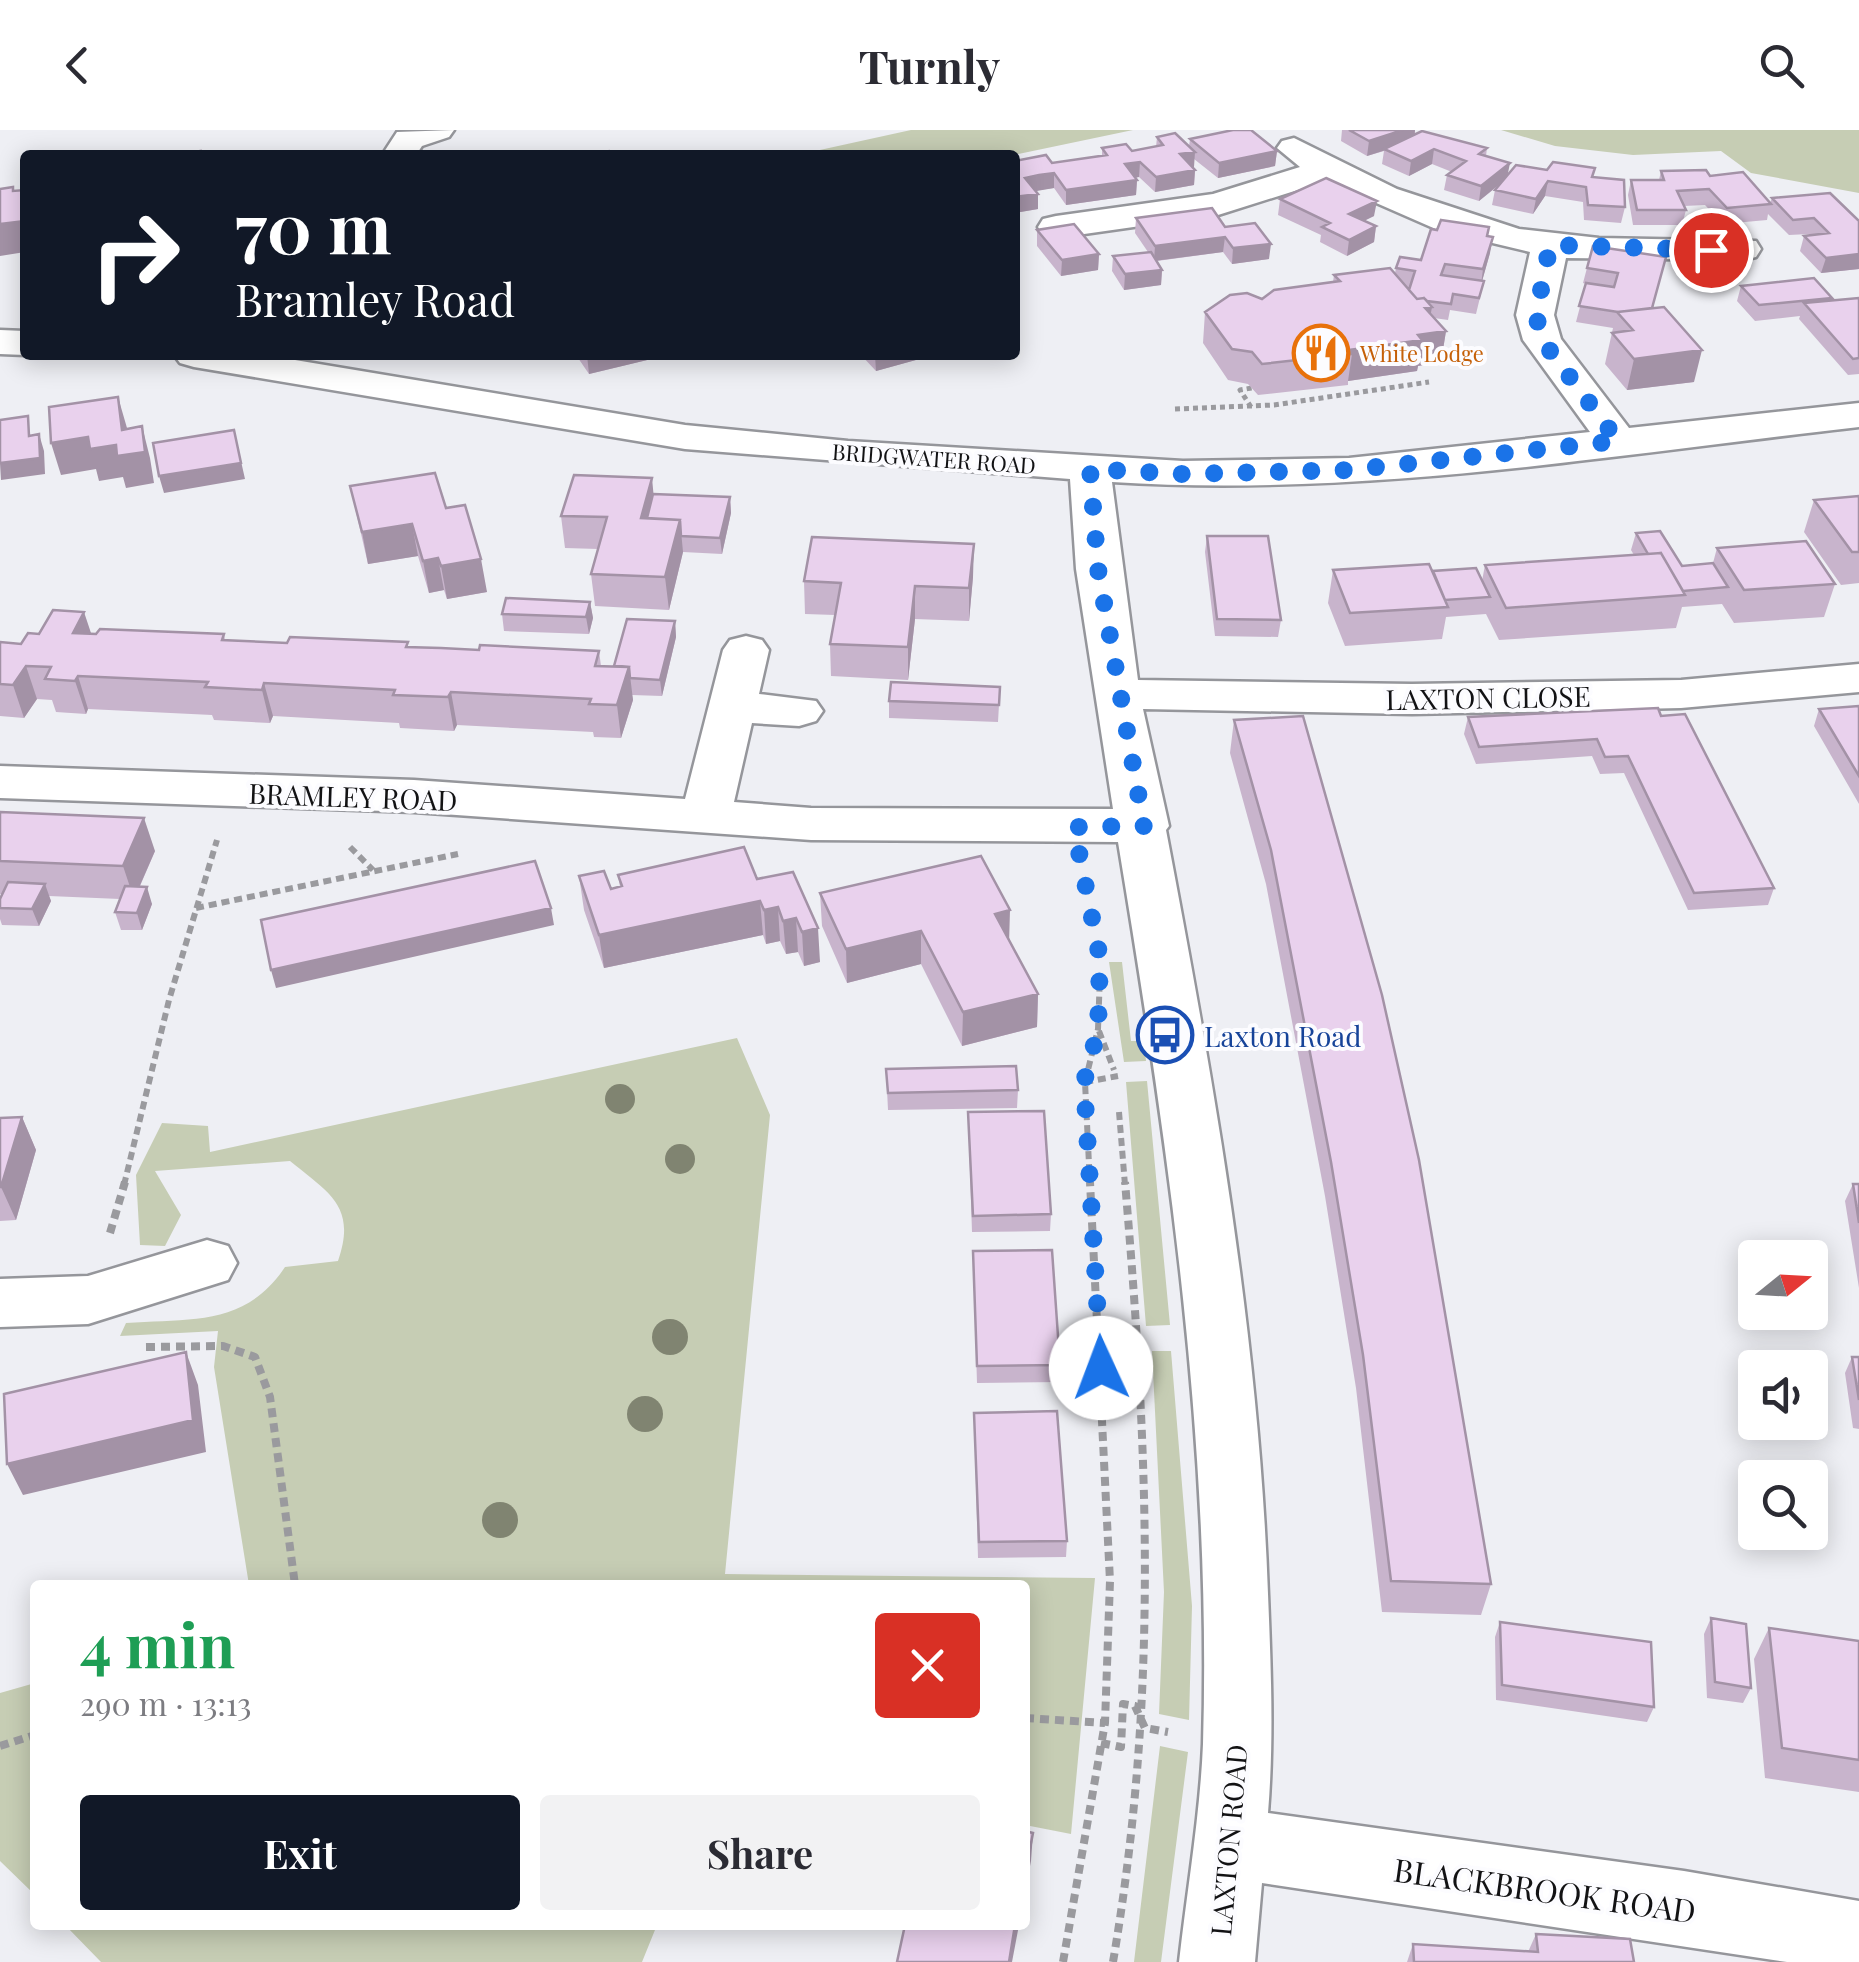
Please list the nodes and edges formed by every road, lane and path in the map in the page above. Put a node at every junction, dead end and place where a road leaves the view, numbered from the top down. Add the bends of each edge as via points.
1 (437, 130) edge
2 (1294, 148) dead end
3 (402, 150) edge
4 (1326, 170) junction
5 (1056, 227) edge
6 (1550, 245) junction
7 (1743, 249) dead end
8 (257, 360) edge
9 (1430, 382) dead end
10 (1252, 388) edge
11 (1251, 407) junction
12 (1175, 409) dead end
13 (1859, 414) edge
14 (1618, 441) junction
15 (1090, 469) junction
16 (746, 650) dead end
17 (1859, 678) edge
18 (1117, 694) junction
19 (733, 707) junction
20 (799, 711) dead end
21 (0, 782) edge
22 (234, 791) junction
23 (705, 818) junction
24 (1144, 826) junction
25 (467, 852) dead end
26 (194, 908) junction
27 (1100, 958) dead end
28 (1098, 1030) junction
29 (1116, 1076) junction
30 (1084, 1082) junction
31 (133, 1163) dead end
32 (207, 1263) dead end
33 (0, 1303) edge
34 (223, 1346) dead end
35 (295, 1580) edge
36 (1030, 1718) edge
37 (1105, 1724) junction
38 (1145, 1728) junction
39 (30, 1737) edge
40 (1101, 1743) junction
41 (0, 1746) edge
42 (1230, 1843) junction
43 (1859, 1938) edge
44 (1063, 1962) edge
45 (1113, 1962) edge
46 (1217, 1962) edge

1 - 3 street via 409,140
2 - 4 street
4 - 5 street via 1280,189 1106,234
4 - 6 street via 1443,216
6 - 7 street
6 - 14 street via 1536,315 1542,340
8 - 15 street, BRIDGWATER ROAD via 686,437
9 - 11 path
10 - 11 path via 1240,390
11 - 12 path
13 - 14 street, BRIDGWATER ROAD
14 - 15 street, BRIDGWATER ROAD via 1349,470
15 - 18 street, LAXTON ROAD
16 - 19 street
17 - 18 street, LAXTON CLOSE via 1662,694
18 - 24 street, LAXTON ROAD
19 - 20 street
19 - 23 street
21 - 22 street, BRAMLEY ROAD
22 - 23 street, BRAMLEY ROAD via 414,796
22 - 26 path
23 - 24 street, BRAMLEY ROAD via 964,828
24 - 42 street, LAXTON ROAD via 1184,1073 1231,1460 1238,1746
25 - 26 path
26 - 31 path
27 - 28 path
28 - 29 path
28 - 30 path
29 - 30 path
29 - 38 path via 1148,1575
30 - 37 path via 1110,1582
32 - 33 street via 88,1300
34 - 35 path via 256,1357 265,1375
36 - 37 path
37 - 40 path
38 - 40 path via 1134,1706 1123,1704 1121,1747
38 - 45 path
39 - 41 path
40 - 44 path
42 - 43 street, BLACKBROOK ROAD
42 - 46 street, LAXTON ROAD

